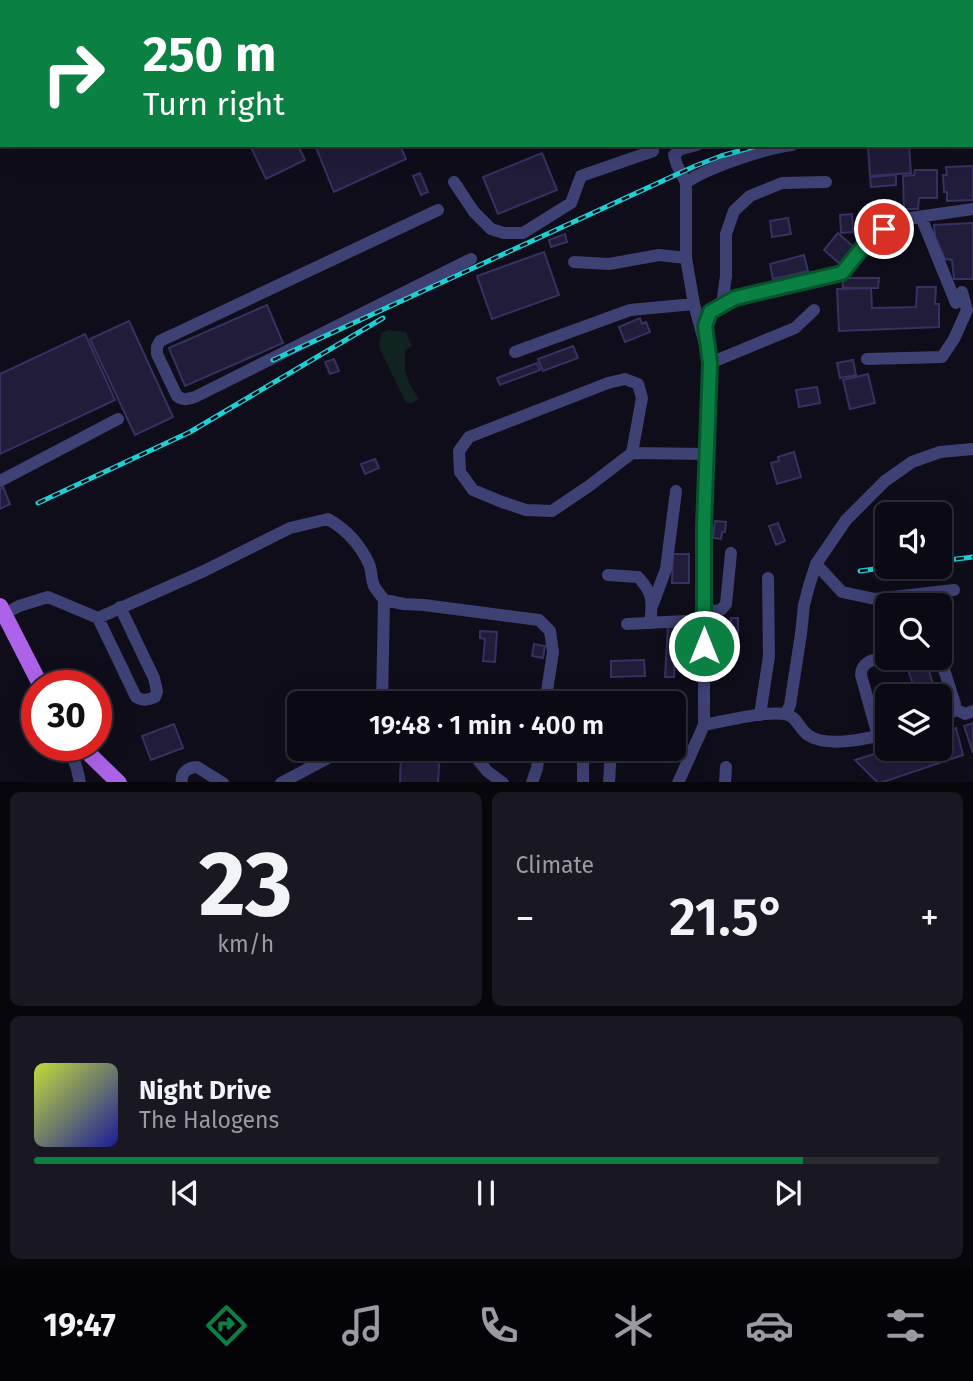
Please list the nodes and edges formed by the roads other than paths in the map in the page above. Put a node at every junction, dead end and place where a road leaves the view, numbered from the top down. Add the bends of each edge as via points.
1 (689, 147) edge
2 (777, 147) edge
3 (653, 151) dead end
4 (454, 181) dead end
5 (685, 183) junction
6 (826, 183) dead end
7 (973, 209) edge
8 (438, 210) dead end
9 (921, 216) junction
10 (686, 258) junction
11 (471, 259) dead end
12 (574, 262) dead end
13 (964, 296) edge
14 (694, 304) junction
15 (722, 304) junction
16 (814, 310) dead end
17 (969, 318) edge
18 (516, 352) dead end
19 (867, 359) dead end
20 (710, 363) junction
21 (118, 419) dead end
22 (973, 449) edge
23 (632, 453) junction
24 (708, 454) junction
25 (0, 481) edge
26 (677, 491) dead end
27 (731, 553) dead end
28 (816, 565) junction
29 (608, 575) dead end
30 (768, 578) dead end
31 (954, 590) dead end
32 (384, 600) junction
33 (653, 604) junction
34 (120, 607) junction
35 (2, 610) edge
36 (704, 616) junction
37 (98, 618) junction
38 (650, 623) junction
39 (627, 624) dead end
40 (875, 660) edge
41 (33, 670) edge
42 (944, 670) edge
43 (382, 691) edge
44 (547, 691) edge
45 (955, 709) junction
46 (973, 711) edge
47 (875, 713) edge
48 (952, 713) edge
49 (786, 714) junction
50 (760, 715) junction
51 (704, 725) junction
52 (875, 736) edge
53 (74, 761) edge
54 (94, 761) edge
55 (322, 761) edge
56 (479, 761) dead end
57 (538, 761) edge
58 (583, 761) edge
59 (610, 761) edge
60 (726, 767) dead end
61 (111, 780) edge
62 (80, 782) edge
63 (182, 782) edge
64 (223, 782) edge
65 (281, 782) edge
66 (503, 782) edge
67 (531, 782) edge
68 (583, 782) edge
69 (609, 782) edge
70 (678, 782) edge
71 (725, 782) edge

1 - 5 street via 674,155
2 - 5 street
3 - 4 street via 581,176 571,203 523,233 491,229
5 - 10 street
6 - 15 street via 782,183 750,197 734,211 726,233
7 - 9 street
8 - 11 street via 160,341 157,354 177,396 195,397
9 - 13 street via 949,286
9 - 15 street via 897,220 871,237 842,273
10 - 12 street via 659,255 609,264
10 - 14 street
13 - 17 street
14 - 18 street via 630,310
14 - 20 street
15 - 20 street via 710,312 705,326
16 - 20 street via 795,328
17 - 19 street via 942,357
20 - 24 street
21 - 25 street
22 - 28 street via 940,452 912,462 885,481 846,520
23 - 23 street via 552,511 526,510 502,502 473,489 460,472 459,451 469,437 625,379 638,384 642,398
23 - 24 street
24 - 36 street
26 - 33 street via 666,569
27 - 36 street via 726,604
28 - 31 street via 842,592 875,599
28 - 49 street via 804,605
29 - 33 street via 638,577
30 - 50 street via 769,656
32 - 34 street via 361,548 328,519 290,528
32 - 43 street
32 - 44 street via 539,620 550,631 553,652
33 - 38 street
34 - 37 street
34 - 37 street via 154,678 155,696 136,697
35 - 37 street via 48,597
35 - 41 main road
36 - 38 street
36 - 51 street
38 - 39 street
40 - 47 street via 864,664 861,675
42 - 45 street
45 - 46 street via 965,714
45 - 48 street
49 - 50 street
49 - 52 street via 808,736 828,741
50 - 51 street
51 - 70 street
53 - 62 street
54 - 61 main road
55 - 65 street
56 - 66 street
57 - 67 street
58 - 68 street
59 - 69 street
60 - 71 street
63 - 64 street via 184,772 192,767

